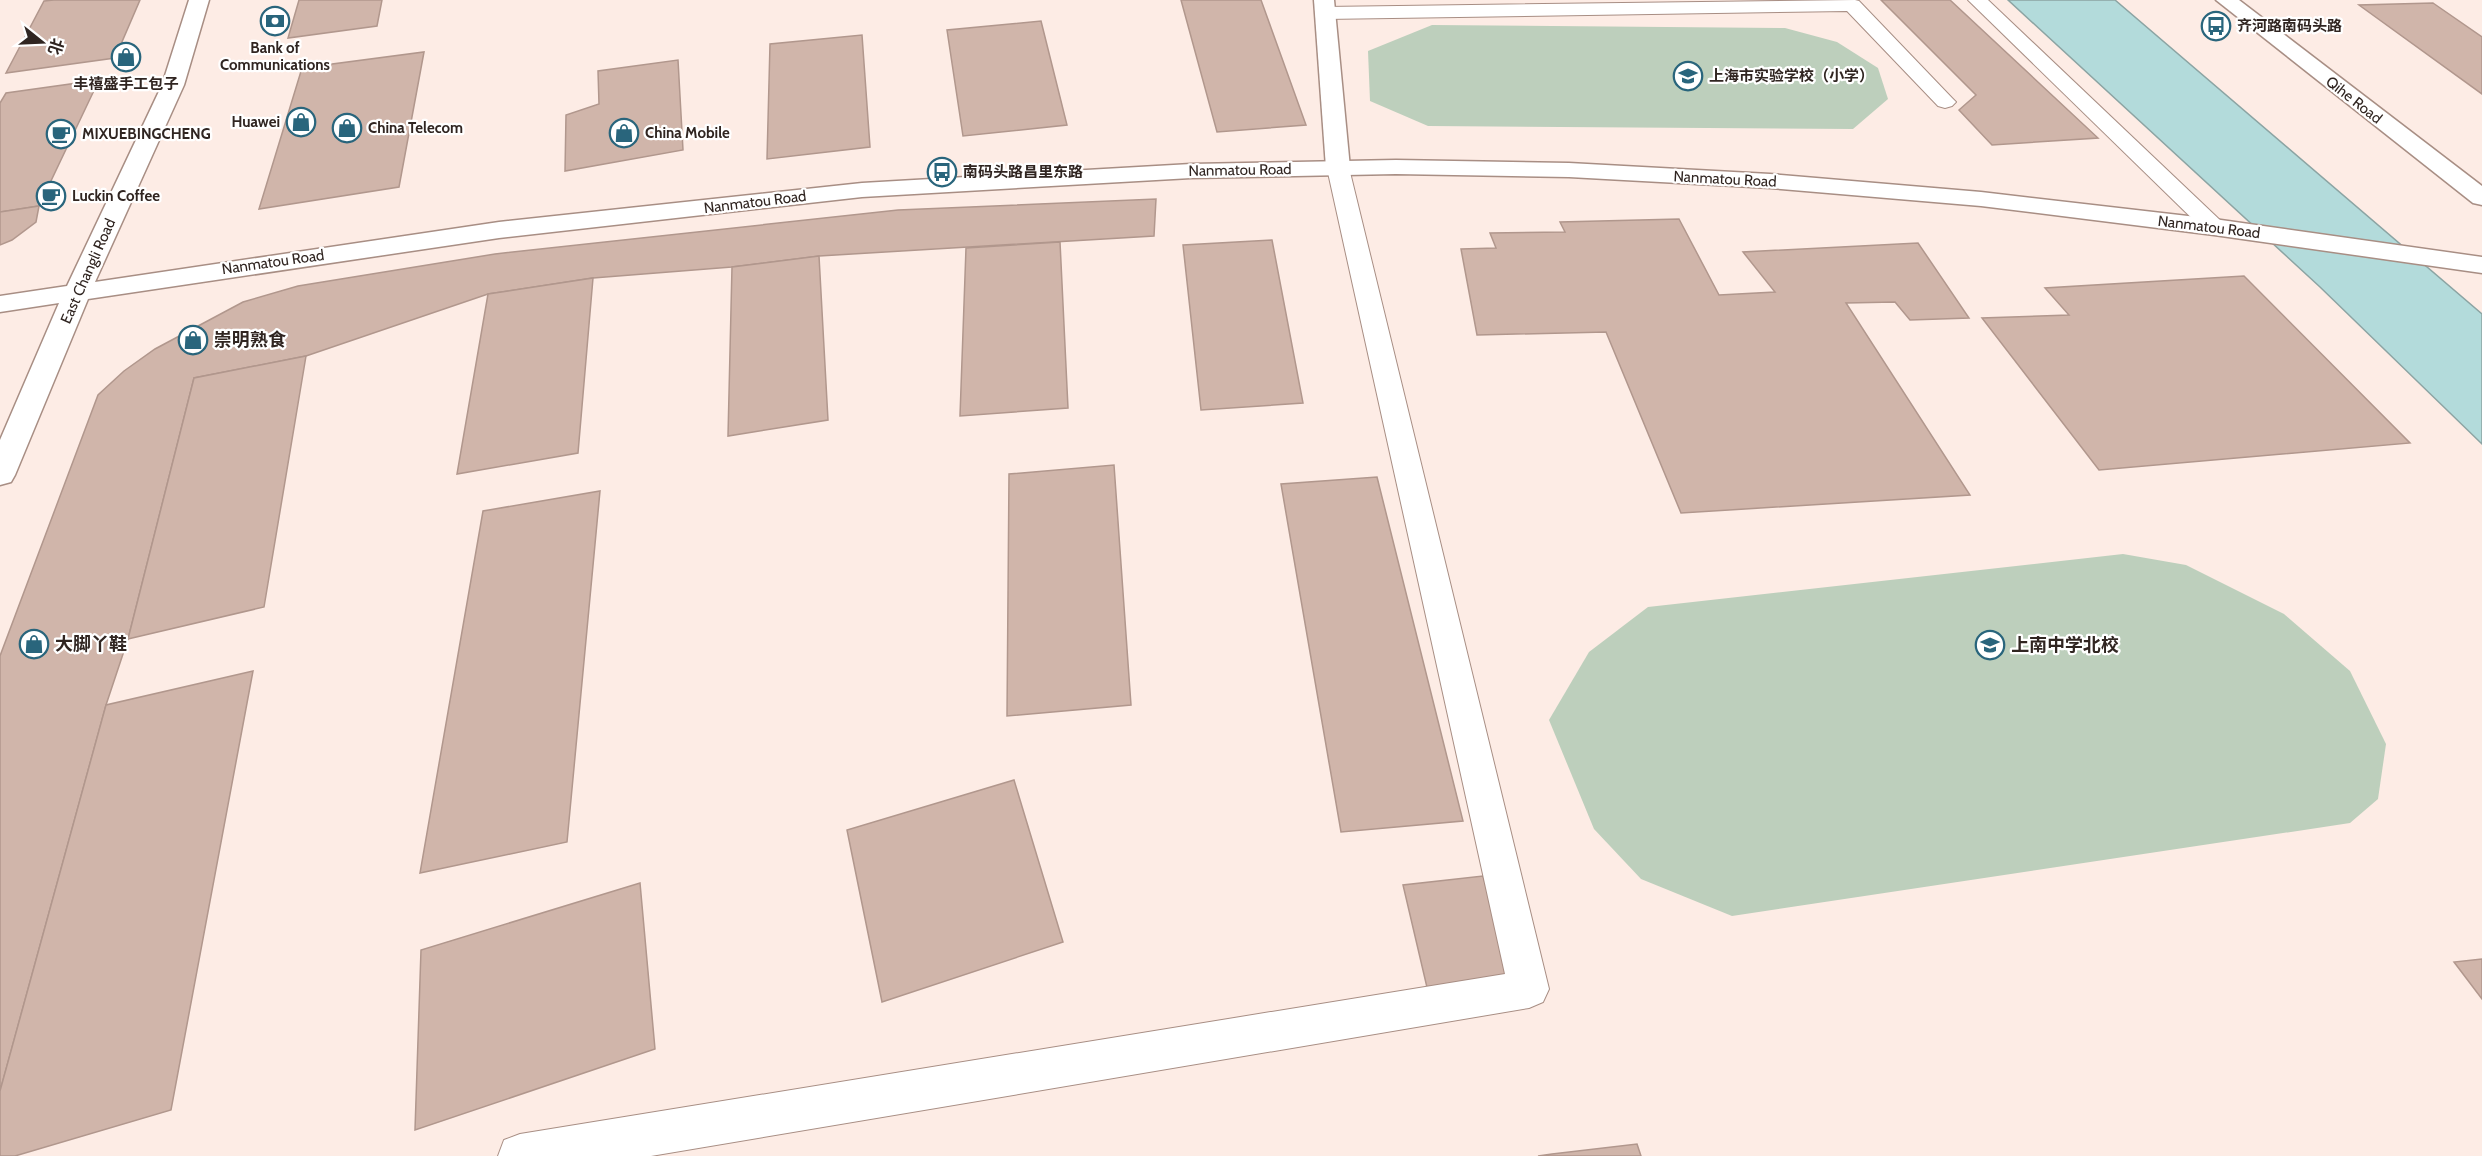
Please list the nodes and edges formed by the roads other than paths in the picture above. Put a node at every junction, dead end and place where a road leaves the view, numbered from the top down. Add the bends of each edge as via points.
1 (199, 0) edge
2 (1977, 0) edge
3 (2226, 0) edge
4 (1325, 6) edge
5 (1946, 102) dead end
6 (1338, 168) junction
7 (2482, 198) edge
8 (2214, 227) junction
9 (2482, 265) edge
10 (78, 292) junction
11 (0, 304) edge
12 (0, 475) edge
13 (520, 1156) edge

1 - 10 street, East Changli Road via 173,85
2 - 8 lane
3 - 7 street, Qihe Road
4 - 5 lane via 1852,5
4 - 6 street
6 - 8 street, Nanmatou Road via 1569,170 1770,181 1981,199
6 - 10 street, Nanmatou Road via 1191,171 862,190 499,230
6 - 13 lane via 1529,989
8 - 9 street, Nanmatou Road
10 - 11 street, Nanmatou Road
10 - 12 street, East Changli Road

